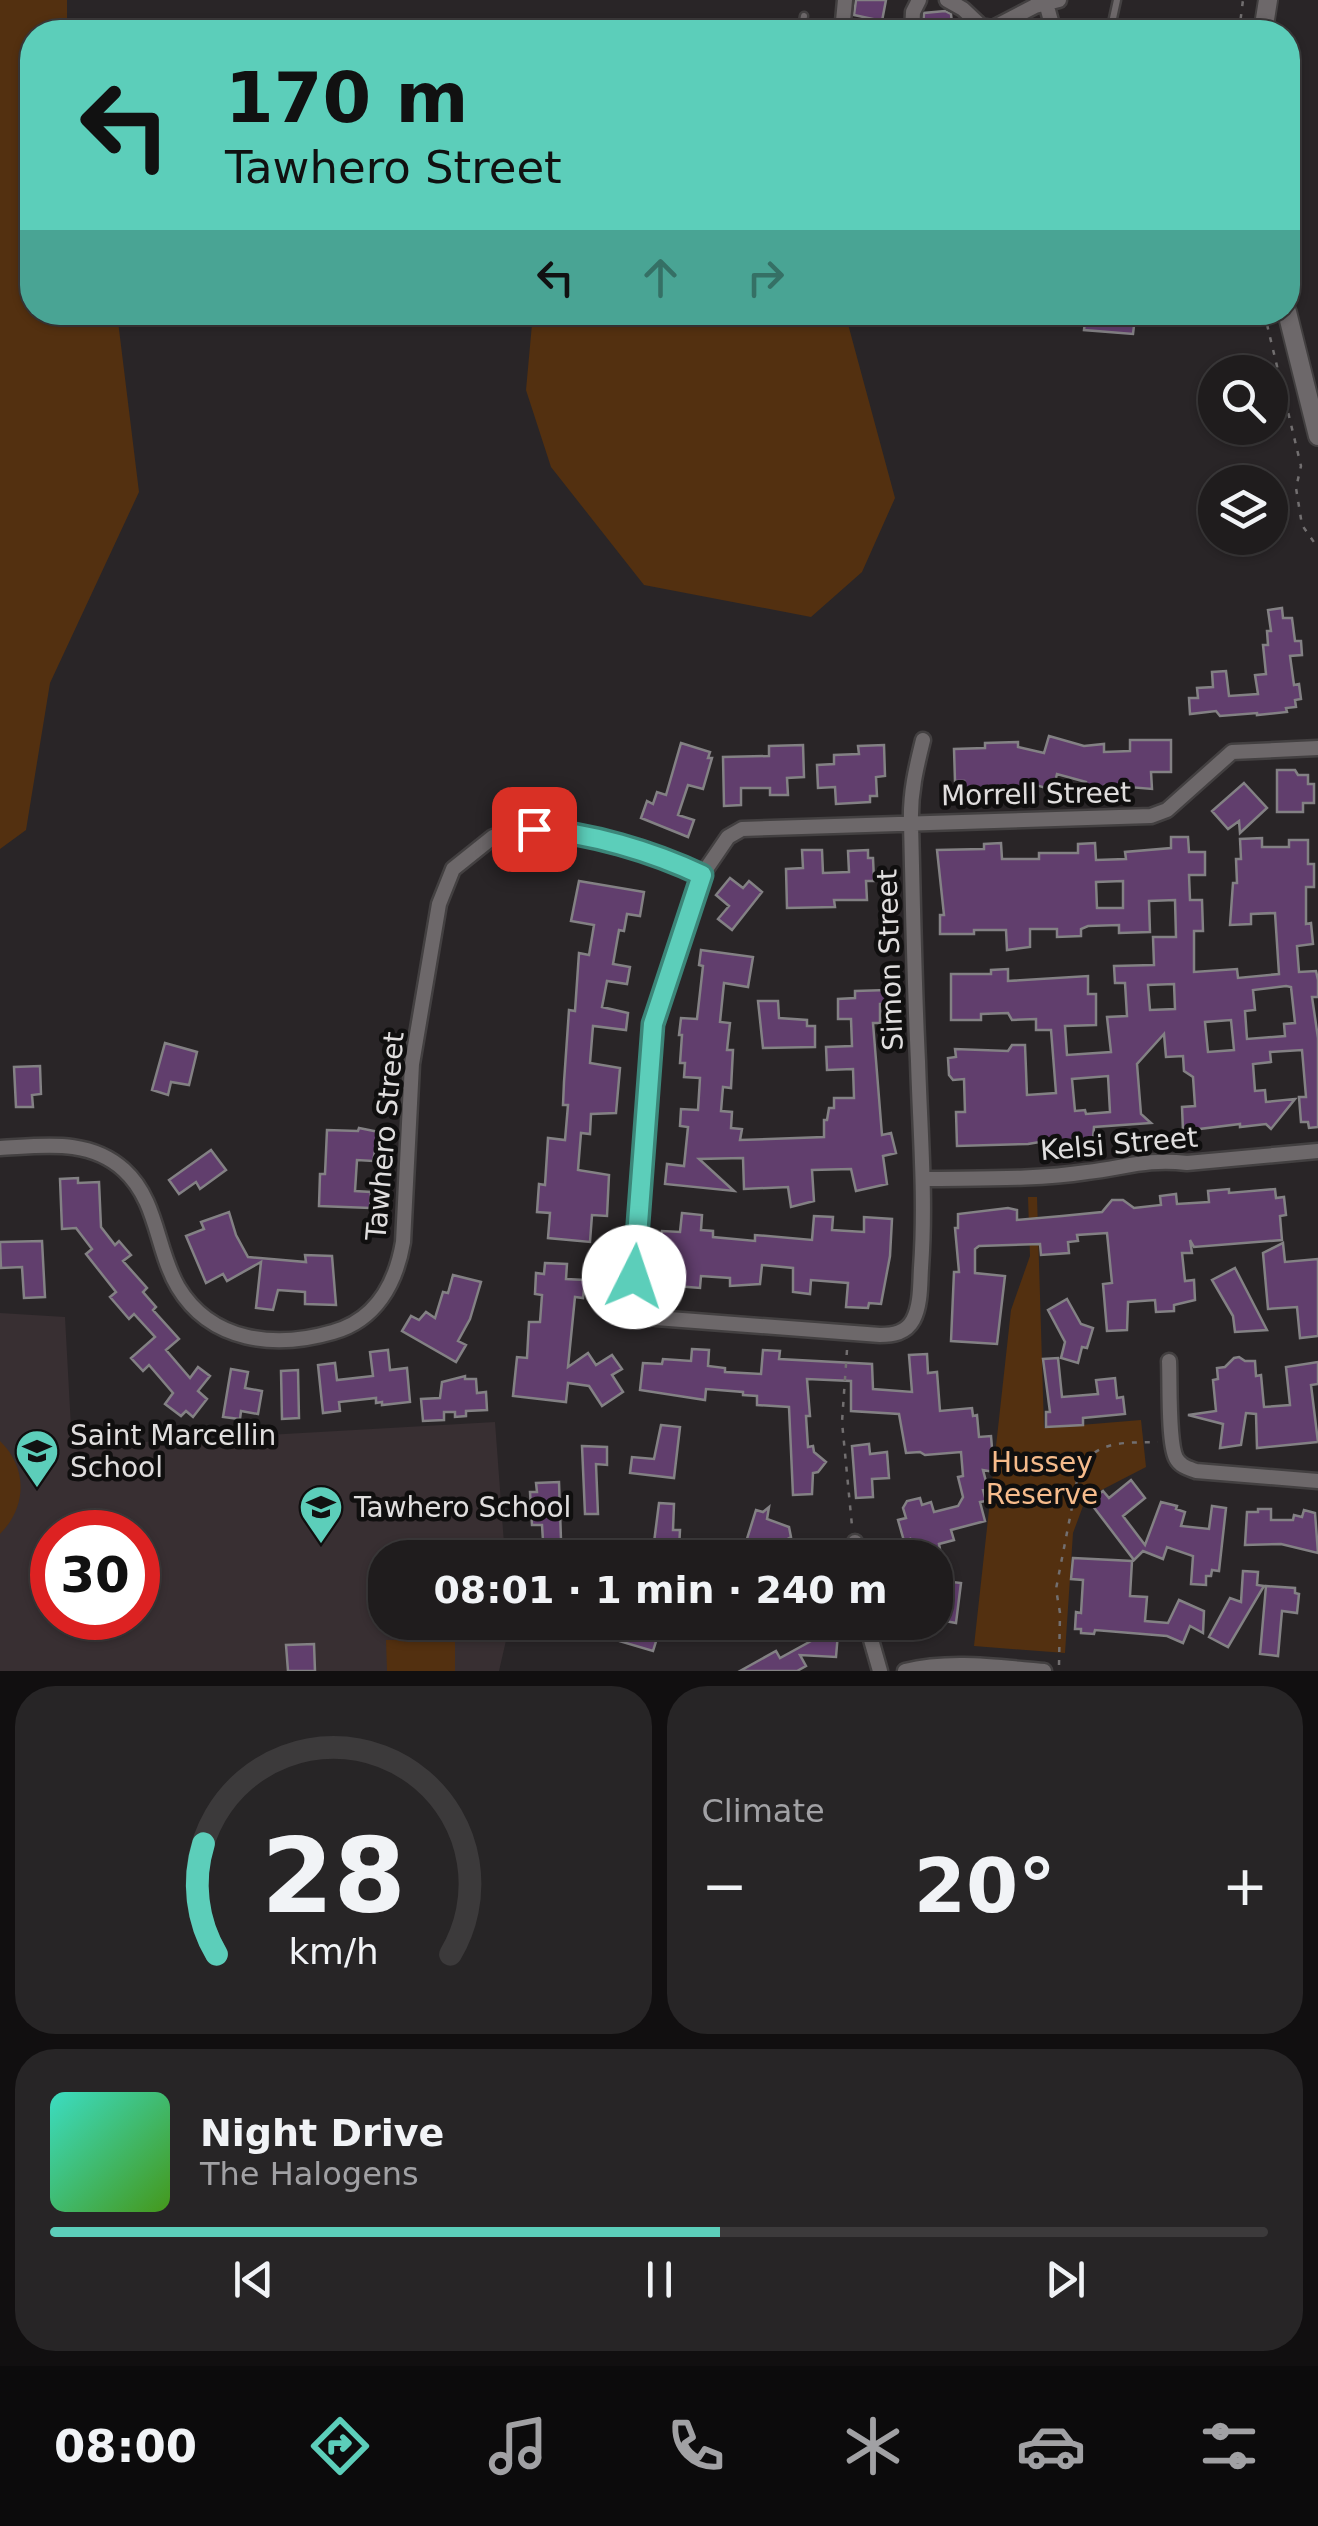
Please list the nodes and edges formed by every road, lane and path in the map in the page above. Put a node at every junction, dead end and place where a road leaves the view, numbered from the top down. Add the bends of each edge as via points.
1 (947, 0) edge
2 (1052, 2) edge
3 (966, 4) edge
4 (804, 16) dead end
5 (803, 20) edge
6 (1011, 20) edge
7 (1267, 325) edge
8 (1290, 325) edge
9 (1318, 436) edge
10 (1318, 548) edge
11 (923, 740) dead end
12 (1318, 748) edge
13 (911, 822) junction
14 (702, 875) junction
15 (0, 1148) edge
16 (1318, 1151) edge
17 (924, 1180) junction
18 (848, 1333) junction
19 (1169, 1361) dead end
20 (1172, 1441) junction
21 (1318, 1480) edge
22 (853, 1540) edge
23 (871, 1640) edge
24 (880, 1671) edge
25 (904, 1671) edge
26 (1044, 1671) edge
27 (1058, 1671) edge

1 - 3 street
2 - 6 street
4 - 5 lane
7 - 10 path via 1302,466 1296,488 1302,525
8 - 9 street
11 - 13 street, Simon Street via 910,791
12 - 13 street, Morrell Street via 1232,752 1157,815
13 - 14 street, Morrell Street via 742,829 728,837
13 - 17 street, Simon Street
14 - 15 street, Tawhero Street via 661,858 534,829 493,838 454,869 439,904 412,1064 399,1266 370,1313 344,1329 262,1340 218,1328 177,1286 148,1205 125,1171 85,1149
14 - 18 street, Simon Street via 653,1024 635,1290 646,1311 665,1320
16 - 17 street, Kelsi Street
17 - 18 street, Simon Street via 912,1322 895,1334
18 - 22 path via 842,1422
19 - 20 street
20 - 21 street via 1175,1457 1196,1471
20 - 27 path via 1104,1446 1085,1460 1056,1588
23 - 24 street
25 - 26 street via 938,1665

